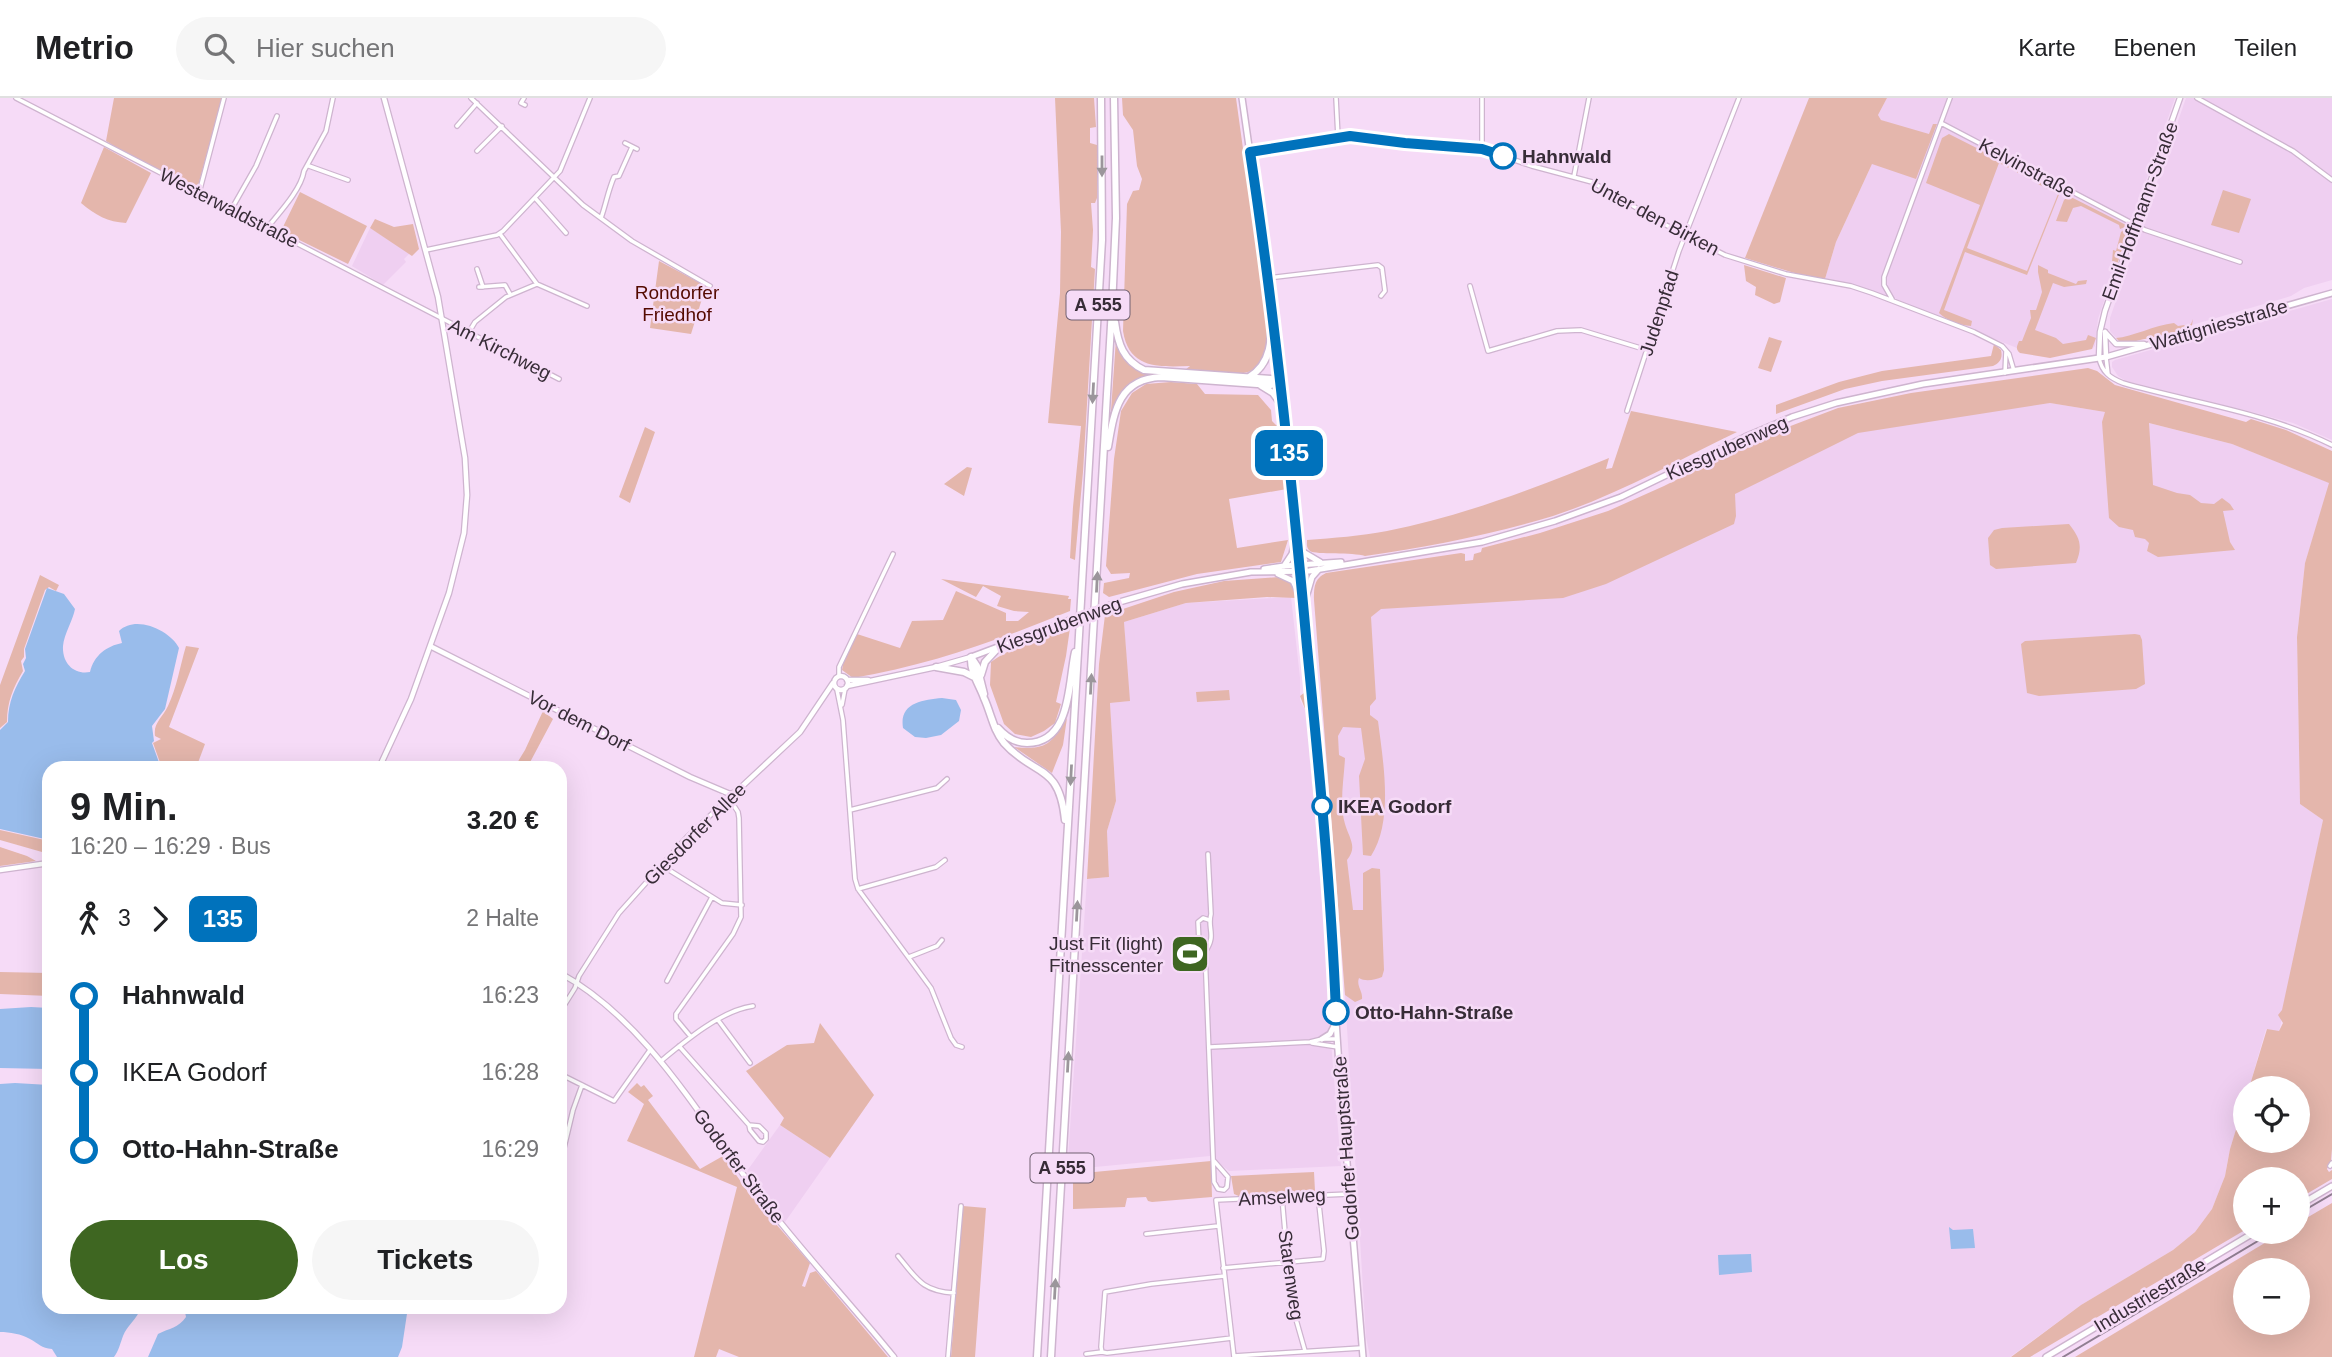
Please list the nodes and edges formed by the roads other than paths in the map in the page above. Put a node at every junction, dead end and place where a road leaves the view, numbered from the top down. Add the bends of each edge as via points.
1 (16, 98) edge
2 (224, 98) edge
3 (333, 98) edge
4 (384, 98) edge
5 (471, 98) edge
6 (524, 98) edge
7 (590, 98) edge
8 (1101, 98) edge
9 (1114, 98) edge
10 (1242, 98) edge
11 (1336, 98) edge
12 (1482, 98) edge
13 (1589, 98) edge
14 (1739, 98) edge
15 (1950, 98) edge
16 (2180, 98) edge
17 (2197, 98) edge
18 (478, 103) junction
19 (525, 105) dead end
20 (277, 116) dead end
21 (1941, 122) junction
22 (457, 126) dead end
23 (502, 126) junction
24 (1338, 137) junction
25 (625, 143) dead end
26 (632, 147) junction
27 (637, 149) dead end
28 (1482, 149) junction
29 (477, 151) dead end
30 (1250, 152) junction
31 (309, 166) junction
32 (1574, 176) junction
33 (556, 177) junction
34 (348, 180) dead end
35 (2332, 180) edge
36 (199, 193) junction
37 (534, 198) junction
38 (231, 210) junction
39 (601, 218) junction
40 (2136, 225) junction
41 (267, 229) junction
42 (500, 233) junction
43 (566, 233) dead end
44 (1686, 235) junction
45 (424, 250) junction
46 (2240, 262) dead end
47 (477, 269) dead end
48 (1268, 278) junction
49 (389, 284) dead end
50 (537, 284) junction
51 (710, 286) dead end
52 (1471, 286) dead end
53 (384, 289) junction
54 (2332, 293) edge
55 (510, 294) junction
56 (1381, 296) dead end
57 (1893, 300) junction
58 (1271, 305) junction
59 (587, 306) dead end
60 (1112, 307) junction
61 (441, 319) junction
62 (2102, 324) junction
63 (469, 332) junction
64 (2105, 332) junction
65 (2151, 344) junction
66 (1647, 350) junction
67 (2006, 351) junction
68 (2102, 357) junction
69 (2014, 371) junction
70 (2005, 373) junction
71 (1248, 378) junction
72 (559, 379) dead end
73 (1281, 382) junction
74 (1254, 384) junction
75 (1284, 408) junction
76 (1627, 411) dead end
77 (2332, 445) edge
78 (1102, 484) junction
79 (1296, 533) junction
80 (1298, 549) junction
81 (893, 554) dead end
82 (1284, 566) junction
83 (1320, 566) junction
84 (1301, 568) junction
85 (1250, 572) junction
86 (1273, 572) junction
87 (1304, 604) junction
88 (1079, 633) junction
89 (430, 646) junction
90 (998, 648) junction
91 (971, 657) junction
92 (936, 667) junction
93 (839, 676) junction
94 (977, 677) junction
95 (833, 682) junction
96 (847, 685) junction
97 (837, 690) junction
98 (824, 695) junction
99 (842, 705) junction
100 (991, 716) junction
101 (382, 761) edge
102 (947, 779) dead end
103 (729, 796) junction
104 (850, 810) junction
105 (1067, 840) junction
106 (1208, 856) dead end
107 (945, 860) dead end
108 (42, 864) edge
109 (660, 865) junction
110 (0, 870) edge
111 (858, 889) junction
112 (712, 897) junction
113 (742, 905) junction
114 (1209, 920) junction
115 (943, 940) dead end
116 (1205, 952) junction
117 (909, 957) junction
118 (567, 977) edge
119 (667, 981) dead end
120 (577, 982) junction
121 (567, 1000) edge
122 (754, 1006) dead end
123 (718, 1020) junction
124 (1336, 1021) junction
125 (691, 1037) junction
126 (1322, 1039) junction
127 (1337, 1039) junction
128 (1310, 1042) junction
129 (678, 1046) junction
130 (962, 1047) dead end
131 (1338, 1047) junction
132 (1210, 1048) junction
133 (650, 1050) junction
134 (659, 1062) junction
135 (750, 1063) dead end
136 (567, 1078) edge
137 (582, 1085) junction
138 (749, 1125) junction
139 (567, 1135) edge
140 (1214, 1161) junction
141 (2332, 1186) edge
142 (1349, 1194) junction
143 (1318, 1195) junction
144 (1282, 1197) junction
145 (2310, 1199) edge
146 (961, 1206) dead end
147 (1219, 1226) junction
148 (1146, 1234) dead end
149 (2235, 1244) edge
150 (898, 1256) dead end
151 (1287, 1262) junction
152 (1223, 1268) junction
153 (1224, 1276) junction
154 (954, 1293) junction
155 (1232, 1338) junction
156 (1362, 1348) junction
157 (1305, 1351) junction
158 (1313, 1351) junction
159 (1102, 1352) junction
160 (1086, 1354) dead end
161 (894, 1357) edge
162 (948, 1357) edge
163 (1037, 1357) edge
164 (1051, 1357) edge
165 (1234, 1357) edge
166 (1313, 1357) edge
167 (1363, 1357) edge
168 (2046, 1357) edge

1 - 36 street, Westerwaldstraße
2 - 36 street
3 - 31 street via 326,131
4 - 45 street
5 - 18 street
6 - 19 street
7 - 33 street
8 -> 88 highway, A 555 via 1102,240
9 - 60 highway, A 555
10 - 30 main road, Godorfer Hauptstraße
11 - 24 street
12 - 28 street
13 - 32 street
14 - 44 street, Judenpfad
15 - 21 street
16 - 40 street, Emil-Hoffmann-Straße
17 - 35 street via 2293,151
18 - 22 street
18 - 23 street
20 - 38 street via 257,166
21 - 40 street, Kelvinstraße
21 - 57 street via 1884,277
23 - 29 street
23 - 33 street
24 - 28 street, Unter den Birken
24 - 30 street, Unter den Birken
25 - 26 street
26 - 27 street
26 - 39 street via 605,197
28 - 32 street, Unter den Birken
30 - 48 main road, Godorfer Hauptstraße
31 - 34 street
31 - 41 street via 288,204
32 - 44 street, Unter den Birken
33 - 37 street
33 - 39 street
36 - 38 street, Westerwaldstraße
37 - 42 street
37 - 43 street
38 - 41 street, Westerwaldstraße
39 - 51 street
40 - 46 street, Kelvinstraße
40 - 62 street, Emil-Hoffmann-Straße
41 - 53 street, Westerwaldstraße
42 - 45 street
42 - 50 street
44 - 57 street, Unter den Birken via 1759,266
44 - 66 street, Judenpfad
45 - 61 street
47 - 55 street via 481,287 505,285
48 - 56 street via 1378,265 1385,291
48 - 58 main road, Godorfer Hauptstraße
49 - 53 street
50 - 55 street
50 - 59 street
52 - 66 street via 1488,351 1563,330 1586,331
53 - 61 street, Westerwaldstraße
54 - 65 main road, Wattigniesstraße
55 - 63 street
57 - 67 street, Unter den Birken via 1997,342
58 - 71 highway via 1267,359
58 - 73 main road, Godorfer Hauptstraße
60 - 71 highway via 1119,345 1133,365 1158,372
60 - 78 highway, A 555
61 - 63 street, Am Kirchweg
61 - 89 street via 467,495 459,556
62 - 64 street, Emil-Hoffmann-Straße
62 - 68 street, Emil-Hoffmann-Straße
63 - 72 street, Am Kirchweg
64 - 65 street via 2116,344
64 - 68 street, Emil-Hoffmann-Straße
65 - 68 main road, Wattigniesstraße
66 - 76 street, Judenpfad
67 - 69 street
67 - 70 street
68 - 69 main road, Kiesgrubenweg
68 - 77 street, Emil-Hoffmann-Straße via 2101,366 2109,376 2130,385 2267,419
69 - 70 main road, Kiesgrubenweg
70 - 83 main road, Kiesgrubenweg via 1836,403 1757,432 1620,497 1482,542
71 - 73 highway
73 - 74 highway
73 - 75 main road, Godorfer Hauptstraße
74 - 75 highway via 1273,393
74 - 78 highway via 1161,377 1130,386 1115,414
75 - 79 main road, Godorfer Hauptstraße
164 -> 78 highway, A 555
79 - 80 main road, Godorfer Hauptstraße
79 - 82 main road
80 - 83 main road
80 - 84 main road, Godorfer Hauptstraße
81 - 93 street via 839,667
82 - 84 main road, Kiesgrubenweg
82 - 85 main road, Kiesgrubenweg
83 - 84 main road, Kiesgrubenweg
83 - 87 main road
84 - 86 main road, Kiesgrubenweg
84 - 87 main road, Godorfer Hauptstraße
85 - 86 main road, Kiesgrubenweg
85 - 90 main road, Kiesgrubenweg, bridge via 1182,584 1116,603
86 - 87 main road via 1293,581
87 - 124 main road, Godorfer Hauptstraße
88 - 100 highway via 1067,704 1050,735 1032,743 1014,740
88 -> 105 highway, A 555
89 - 101 street
89 - 103 street, Vor dem Dorf
90 - 91 main road, Kiesgrubenweg
90 - 94 highway
91 - 92 street, Kiesgrubenweg
91 - 94 highway
92 - 94 highway
92 - 96 street, Kiesgrubenweg via 862,678
93 - 95 street, Giesdorfer Allee
93 - 96 street
94 - 100 highway
95 - 97 street
95 - 98 street, Giesdorfer Allee
96 - 97 street, Kiesgrubenweg
96 - 99 street
97 - 98 street
97 - 99 street
98 - 103 street, Giesdorfer Allee via 800,732
99 - 104 street
100 - 105 highway via 1002,741 1043,771 1059,790
102 - 104 street via 937,788
103 - 109 street, Giesdorfer Allee
103 - 113 street via 739,818
104 - 111 street
105 - 163 highway, A 555
106 - 114 street
107 - 111 street via 936,867
108 - 110 street
109 - 112 street
109 - 120 street, Giesdorfer Allee via 619,913
111 - 117 street
112 - 113 street via 728,905
112 - 119 street
113 - 125 street via 733,934 676,1014
114 - 116 street via 1212,937
114 - 116 street via 1203,918 1197,926
115 - 117 street
116 - 132 street
117 - 130 street via 931,988 951,1038
118 - 120 street, Godorfer Straße
120 - 121 street, Giesdorfer Allee
120 - 133 street, Godorfer Straße
122 - 123 street
123 - 125 street
123 - 135 street
124 - 126 main road
124 - 127 main road, Godorfer Hauptstraße
125 - 129 street
126 - 127 street
126 - 128 street
127 - 131 main road, Godorfer Hauptstraße
128 - 131 street
128 - 132 street
129 - 134 street
129 - 138 street
131 - 142 main road, Godorfer Hauptstraße
132 - 140 street
133 - 134 street, Godorfer Straße
133 - 137 street via 614,1101
134 - 161 street, Godorfer Straße via 782,1224
136 - 137 street
137 - 139 street
138 - 138 street via 759,1141 763,1142 766,1133
140 - 140 street via 1216,1187 1224,1190 1228,1177
141 - 145 main road
142 - 143 street, Amselweg
142 - 156 main road, Godorfer Hauptstraße
143 - 144 street, Amselweg
143 - 151 street via 1323,1259
144 - 147 street, Amselweg via 1216,1200
144 - 151 street, Starenweg
146 - 154 street
147 - 148 street
147 - 152 street
149 - 168 main road, Industriestraße
150 - 154 street via 925,1287
151 - 152 street
151 - 157 street, Starenweg via 1292,1310
152 - 153 street
153 - 155 street
153 - 159 street via 1105,1292
154 - 162 street
155 - 159 street
155 - 165 street
156 - 158 street
156 - 167 main road, Godorfer Hauptstraße
157 - 158 street
157 - 165 street
158 - 166 street
159 - 160 street

